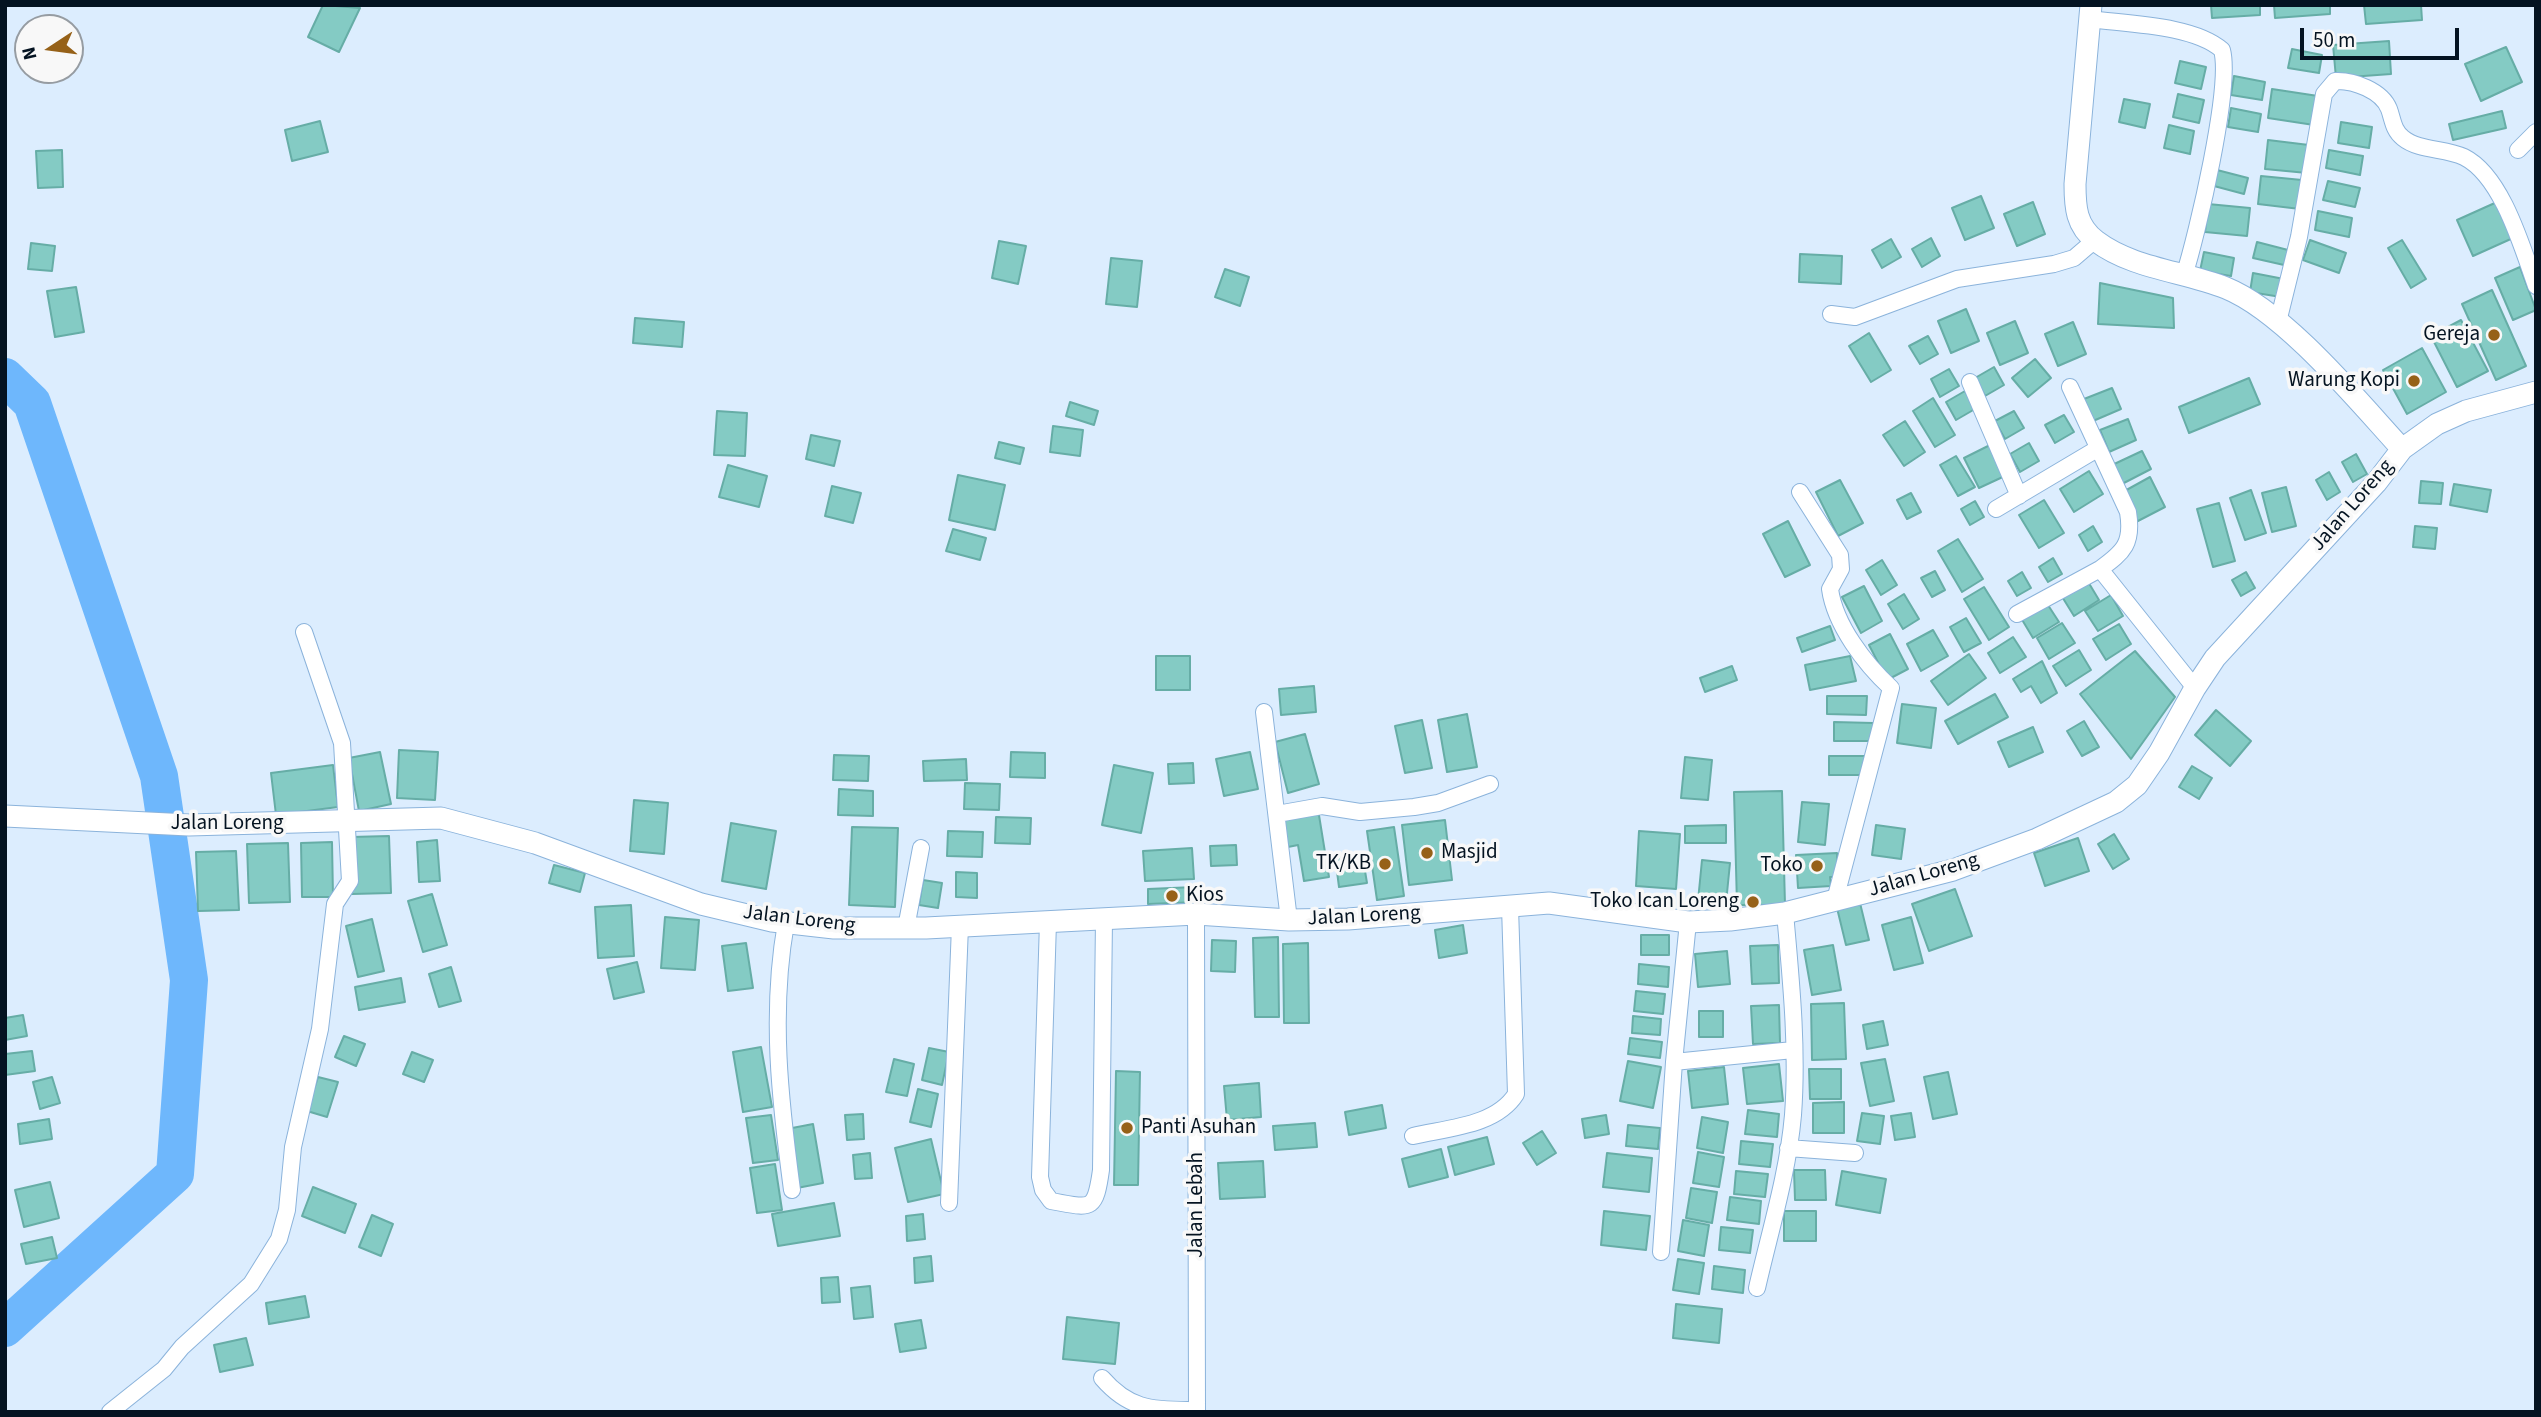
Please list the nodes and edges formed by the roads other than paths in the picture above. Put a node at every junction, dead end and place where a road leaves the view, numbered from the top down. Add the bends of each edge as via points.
1 (2091, 12) edge
2 (2536, 132) edge
3 (2518, 150) dead end
4 (2095, 240) junction
5 (2184, 276) junction
6 (2536, 286) edge
7 (1831, 314) dead end
8 (2278, 322) junction
9 (1970, 382) dead end
10 (2070, 387) dead end
11 (2536, 393) edge
12 (2097, 449) junction
13 (2402, 449) junction
14 (1800, 492) dead end
15 (2019, 496) junction
16 (1996, 509) dead end
17 (2100, 569) junction
18 (2017, 614) dead end
19 (304, 632) dead end
20 (2194, 688) junction
21 (1264, 712) dead end
22 (1490, 784) dead end
23 (1277, 814) junction
24 (5, 816) edge
25 (345, 820) junction
26 (921, 848) dead end
27 (1835, 900) junction
28 (1510, 906) junction
29 (1785, 912) junction
30 (1196, 914) junction
31 (1104, 919) junction
32 (1289, 920) junction
33 (1048, 922) junction
34 (1688, 922) junction
35 (786, 923) junction
36 (960, 926) junction
37 (906, 928) junction
38 (1793, 1050) junction
39 (1674, 1062) junction
40 (1413, 1136) dead end
41 (1788, 1148) junction
42 (1855, 1153) dead end
43 (792, 1190) dead end
44 (949, 1203) dead end
45 (1661, 1252) dead end
46 (1757, 1288) dead end
47 (1102, 1378) dead end
48 (1192, 1408) edge
49 (110, 1412) edge

1 - 4 street via 2075,211 2083,229
1 - 5 street via 2202,38 2222,50 2224,72 2210,167
2 - 3 street
4 - 5 street via 2112,251
4 - 7 street via 2074,258 2054,264 1957,279 1855,317
5 - 8 street via 2227,288
6 - 8 street via 2499,193 2485,174 2463,157 2407,141 2396,130 2382,99 2349,81 2335,81 2324,94 2299,236
8 - 13 street
9 - 15 street
10 - 12 street
11 - 13 street, Jalan Loreng via 2466,411 2437,424
12 - 15 street
12 - 17 street via 2123,500 2131,530 2122,551
13 - 20 street, Jalan Loreng via 2215,658
14 - 27 street via 1840,555 1841,569 1830,589 1836,610 1860,651 1891,688
15 - 16 street
17 - 18 street
17 - 20 street
19 - 25 street via 342,743
20 - 27 street, Jalan Loreng via 2159,753 2137,785 2116,802 1953,870
21 - 23 street
22 - 23 street via 1414,807 1360,812 1322,806
23 - 32 street
24 - 25 street, Jalan Loreng via 189,825
25 - 35 street, Jalan Loreng via 441,818 535,843 701,904
25 - 49 street via 351,881 335,904 320,1030 293,1147 291,1184 279,1239 251,1284 164,1369
26 - 37 street
27 - 29 street, Jalan Loreng
28 - 32 street, Jalan Loreng via 1408,916
28 - 34 street, Jalan Loreng via 1588,906
28 - 40 street via 1516,1094 1497,1114 1485,1119
29 - 34 street, Jalan Loreng
29 - 38 street
30 - 31 street, Jalan Loreng
30 - 32 street, Jalan Loreng
30 - 48 street, Jalan Lebah
31 - 33 street, Jalan Loreng
31 - 33 street via 1101,1170 1098,1197 1079,1206 1051,1201 1040,1177
33 - 36 street, Jalan Loreng
34 - 39 street
35 - 37 street, Jalan Loreng via 834,929
35 - 43 street via 776,1016 781,1113
36 - 37 street, Jalan Loreng
36 - 44 street
38 - 39 street
38 - 41 street
39 - 45 street
41 - 42 street
41 - 46 street
47 - 48 street via 1117,1396 1135,1405

